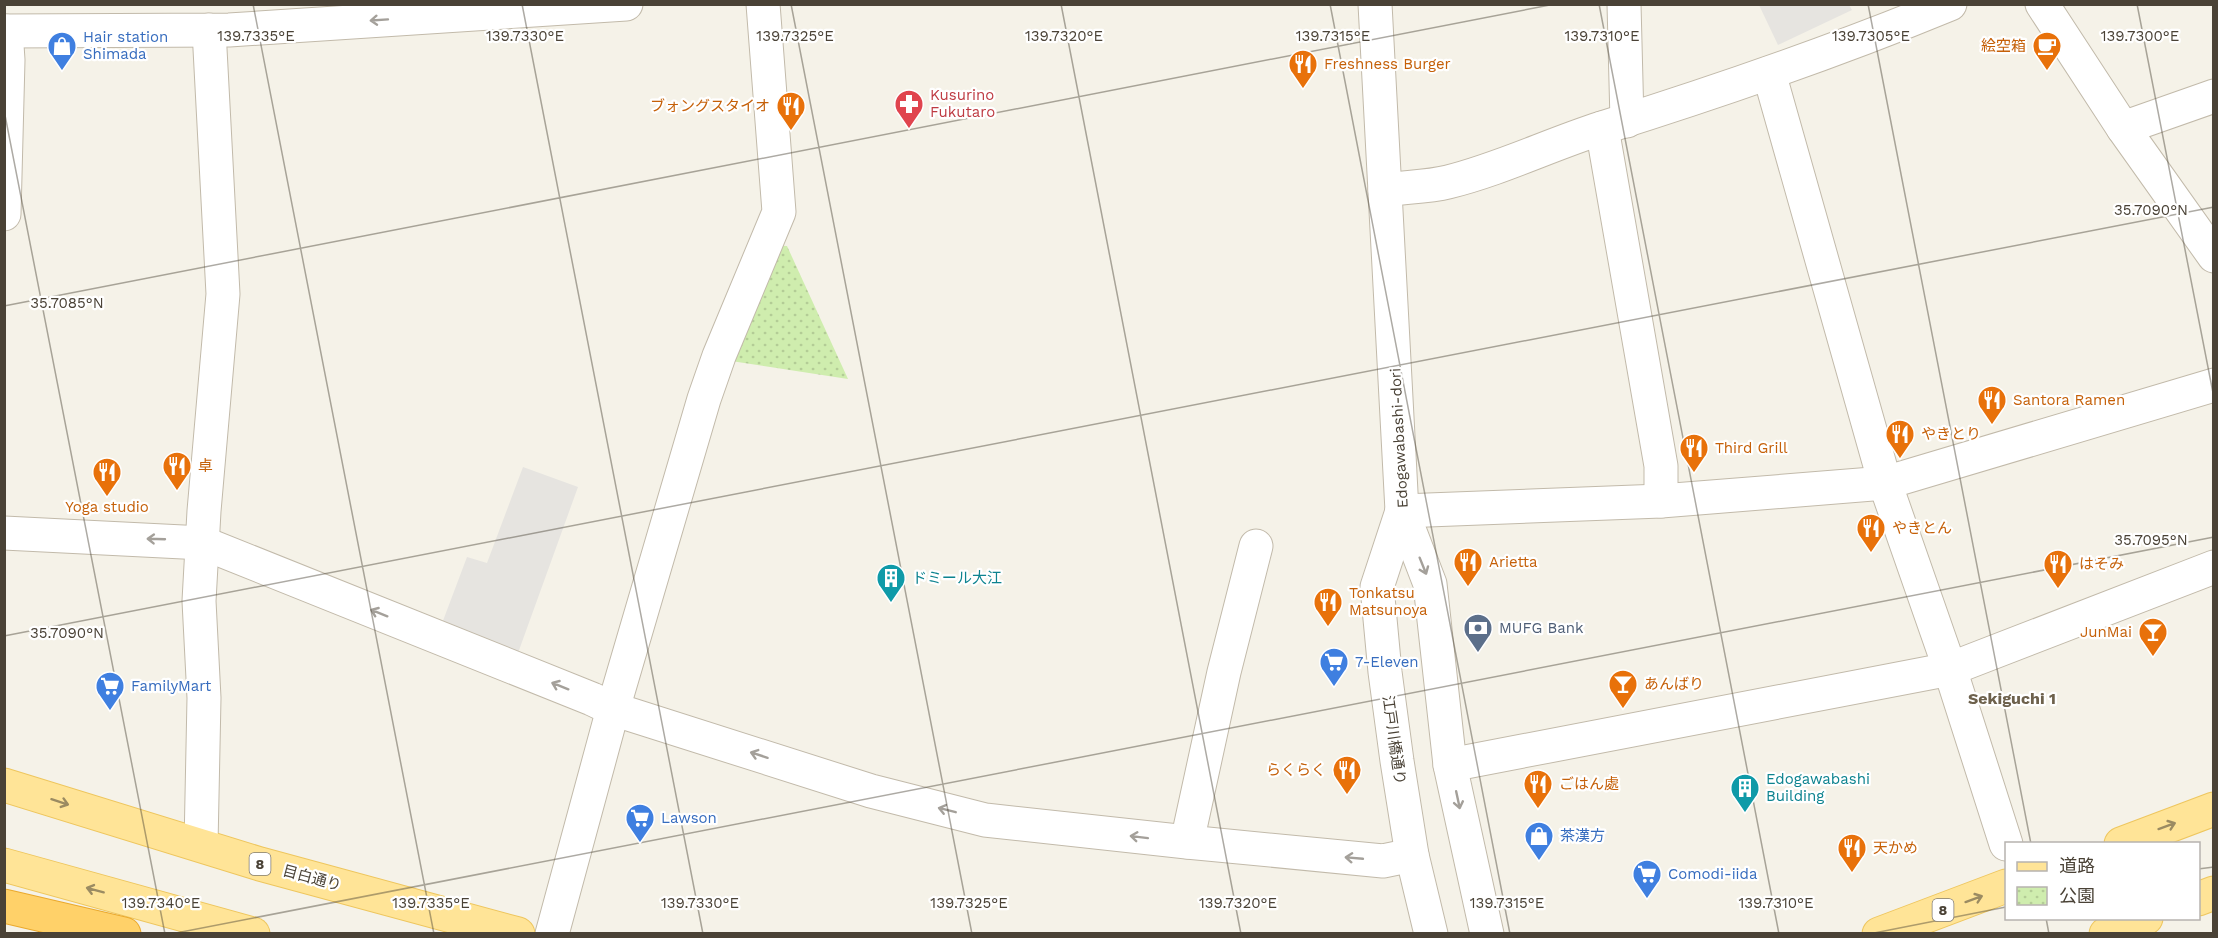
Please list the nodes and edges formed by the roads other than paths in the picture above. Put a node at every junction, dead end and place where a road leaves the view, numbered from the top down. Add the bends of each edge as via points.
1 (626, 4) edge
2 (763, 4) edge
3 (1375, 4) edge
4 (1624, 4) edge
5 (1950, 4) edge
6 (2042, 4) edge
7 (417, 11) edge
8 (223, 22) edge
9 (5, 31) edge
10 (1769, 73) junction
11 (2214, 96) edge
12 (1615, 125) junction
13 (2123, 128) junction
14 (1384, 189) junction
15 (4, 214) edge
16 (2214, 256) edge
17 (2214, 385) edge
18 (1885, 483) junction
19 (1661, 501) junction
20 (1402, 512) junction
21 (4, 533) edge
22 (203, 543) junction
23 (1256, 546) dead end
24 (2214, 567) edge
25 (1950, 669) junction
26 (614, 709) junction
27 (1450, 765) junction
28 (4, 784) edge
29 (2214, 809) edge
30 (1187, 842) junction
31 (2006, 842) edge
32 (2124, 842) edge
33 (201, 845) junction
34 (1412, 855) junction
35 (4, 865) edge
36 (2005, 887) edge
37 (2214, 893) edge
38 (2200, 899) edge
39 (4, 906) edge
40 (2141, 920) edge
41 (124, 933) edge
42 (253, 933) edge
43 (518, 933) edge
44 (552, 933) edge
45 (1431, 933) edge
46 (1487, 933) edge
47 (1879, 933) edge
48 (2106, 933) edge

1 - 7 street
2 - 26 street via 778,212 719,356
3 - 14 street, Edogawabashi-dori
4 - 12 street
5 - 10 street
6 - 13 street
7 -> 8 street
8 - 9 street
8 - 22 street via 223,294
9 - 15 street via 8,60
10 - 12 street
10 - 18 street
11 - 13 street
12 - 14 street via 1446,183
12 - 19 street via 1661,466
13 - 16 street
14 - 20 street, Edogawabashi-dori
17 - 18 street
18 - 19 street
18 - 25 street
19 - 20 street
20 -> 27 street, Edogawabashi-dori via 1430,584
20 - 34 street, 江戸川橋通り via 1377,587 1385,672
22 -> 21 street
26 -> 22 street
22 - 33 street via 199,601 204,698
23 - 30 street
24 - 25 street
25 - 27 street
25 - 31 street
30 -> 26 street via 985,820 871,791
26 - 44 street
27 -> 46 street, Edogawabashi-dori
28 -> 33 main road, 目白通り / 8
32 -> 29 main road
34 -> 30 street via 1383,861
33 - 43 main road, 目白通り / 8
34 - 45 street, 江戸川橋通り
42 -> 35 main road
47 -> 36 main road, 8
37 - 38 main road
39 - 41 highway
40 - 48 main road

